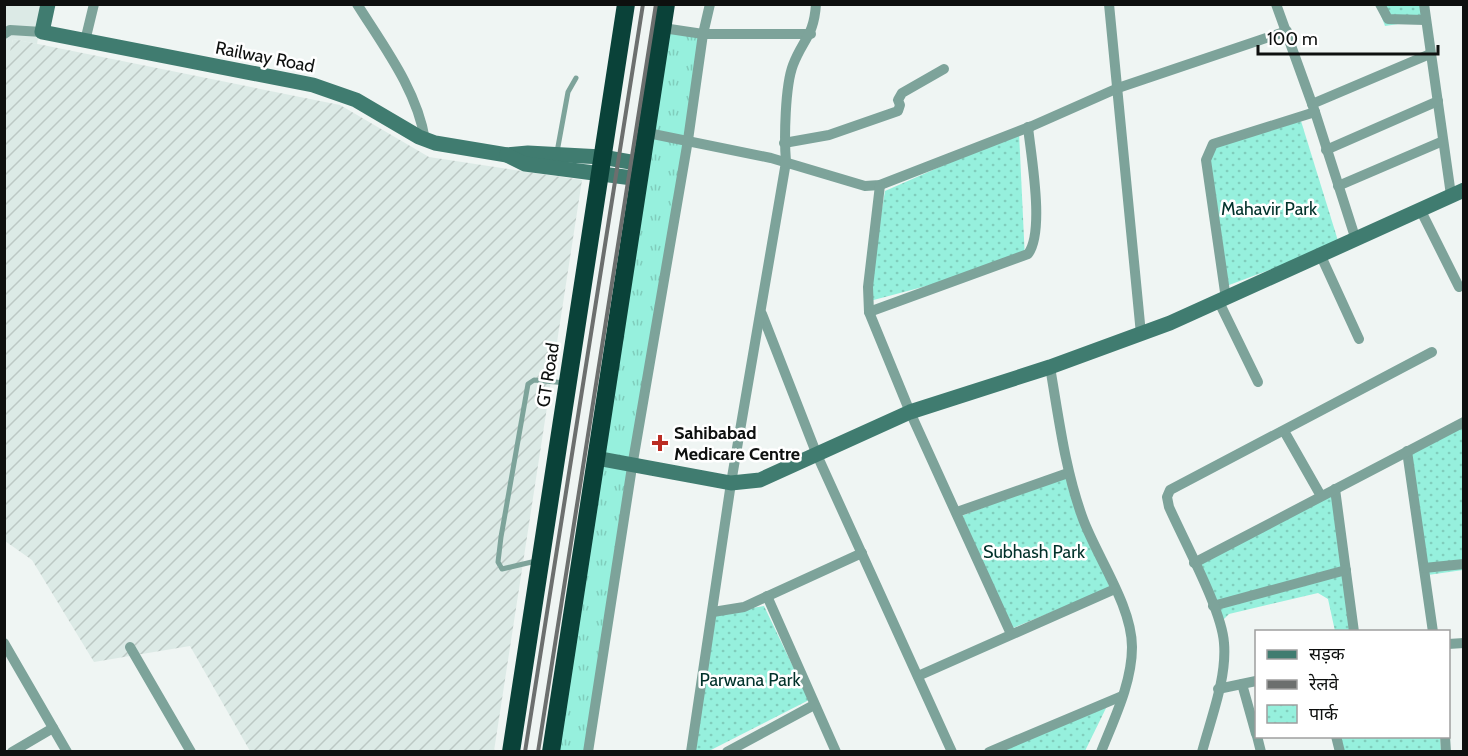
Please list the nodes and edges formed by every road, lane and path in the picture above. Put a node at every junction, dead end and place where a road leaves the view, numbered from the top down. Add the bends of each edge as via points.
1 (48, 4) edge
2 (94, 4) edge
3 (357, 4) edge
4 (626, 4) edge
5 (666, 4) edge
6 (710, 4) edge
7 (816, 4) edge
8 (1109, 4) edge
9 (1276, 4) edge
10 (1380, 4) edge
11 (1424, 4) edge
12 (1425, 20) junction
13 (663, 28) junction
14 (1287, 31) junction
15 (42, 32) junction
16 (4, 34) edge
17 (702, 34) junction
18 (811, 34) junction
19 (85, 40) junction
20 (1430, 54) junction
21 (944, 69) dead end
22 (576, 78) dead end
23 (1118, 88) junction
24 (1438, 101) junction
25 (1314, 108) junction
26 (1028, 127) junction
27 (648, 133) junction
28 (425, 140) junction
29 (688, 140) junction
30 (1443, 141) junction
31 (784, 143) junction
32 (1326, 150) junction
33 (556, 154) junction
34 (507, 155) junction
35 (786, 162) junction
36 (601, 165) junction
37 (641, 172) junction
38 (880, 185) junction
39 (1338, 186) junction
40 (1457, 192) edge
41 (1420, 208) junction
42 (1354, 237) junction
43 (1320, 254) junction
44 (1459, 287) dead end
45 (1223, 300) junction
46 (762, 312) junction
47 (869, 312) junction
48 (1141, 334) junction
49 (1359, 339) dead end
50 (1432, 352) dead end
51 (1050, 367) junction
52 (1258, 382) dead end
53 (568, 383) junction
54 (910, 412) junction
55 (1464, 422) edge
56 (1284, 431) junction
57 (1407, 452) junction
58 (817, 455) junction
59 (596, 458) junction
60 (632, 467) junction
61 (1068, 473) junction
62 (731, 483) junction
63 (1335, 489) junction
64 (1320, 496) junction
65 (957, 512) junction
66 (862, 553) junction
67 (540, 560) junction
68 (1194, 563) junction
69 (1464, 564) edge
70 (1424, 568) junction
71 (1346, 570) junction
72 (1115, 589) junction
73 (767, 596) junction
74 (1213, 606) junction
75 (714, 612) junction
76 (1354, 630) edge
77 (1433, 630) edge
78 (1011, 634) junction
79 (4, 643) edge
80 (130, 646) dead end
81 (918, 675) junction
82 (1255, 681) edge
83 (1242, 684) junction
84 (1218, 689) junction
85 (1122, 696) junction
86 (814, 705) junction
87 (53, 728) junction
88 (1255, 728) edge
89 (12, 752) edge
90 (67, 752) edge
91 (191, 752) edge
92 (511, 752) edge
93 (552, 752) edge
94 (588, 752) edge
95 (691, 752) edge
96 (727, 752) edge
97 (836, 752) edge
98 (952, 752) edge
99 (989, 752) edge
100 (1101, 752) edge
101 (1202, 752) edge

1 - 15 street
2 - 19 street
3 - 28 street via 411,92
4 - 36 highway, GT Road
5 - 13 highway
6 - 17 street
7 - 18 street
8 - 23 street
9 - 14 street
10 - 12 street via 1388,19
11 - 12 street
12 - 20 street
13 - 17 street
13 - 27 highway
14 - 23 street
14 - 25 street
15 - 16 street, Railway Road via 10,30
15 - 19 street, Railway Road
17 - 18 street
17 - 29 street
18 - 31 street via 792,68
19 - 28 street, Railway Road via 339,93
20 - 24 street
20 - 25 street
21 - 31 street via 902,93 898,111 830,135
22 - 33 lane via 568,92
23 - 26 street
23 - 48 street
24 - 30 street
24 - 32 street
25 - 32 street
25 - 45 street via 1213,144 1208,150 1207,173
26 - 38 street
26 - 47 street via 1036,227 1033,248 1028,254
27 - 29 street
27 - 37 highway
28 - 34 street, Railway Road
29 - 35 street
29 - 60 street
30 - 39 street
30 - 40 street
31 - 35 street
32 - 39 street
33 - 34 street, Railway Road
33 - 36 street, Railway Road
34 - 36 street, Railway Road via 525,164
35 - 38 street via 865,186
35 - 46 street
36 - 37 street, Railway Road
36 - 53 highway, GT Road
37 - 59 highway
38 - 47 street via 868,288
39 - 42 street
40 - 41 street
41 - 42 street
41 - 44 street
42 - 43 street
43 - 45 street
43 - 49 street
45 - 48 street
45 - 52 street
46 - 58 street
46 - 62 street
47 - 54 street
48 - 51 street
50 - 56 street
51 - 54 street
51 - 61 street
53 - 67 highway, GT Road
53 - 67 lane via 534,380 528,384 499,545 498,562 502,569
54 - 58 street
54 - 65 street
55 - 57 street
56 - 64 street
56 - 68 street via 1170,490 1169,507
57 - 63 street
57 - 70 street
58 - 62 street via 760,480
58 - 66 street
59 - 60 street
59 - 93 highway
60 - 62 street
60 - 94 street
61 - 65 street
61 - 72 street via 1092,543
62 - 75 street
63 - 64 street
63 - 71 street
64 - 68 street
65 - 78 street
66 - 73 street
66 - 81 street
67 - 92 highway, GT Road
68 - 74 street
69 - 70 street
70 - 77 street
71 - 74 street
71 - 76 street
72 - 78 street
72 - 85 street via 1132,644 1132,661
73 - 75 street via 744,607
73 - 86 street
74 - 84 street via 1224,644
75 - 95 street
78 - 81 street
79 - 87 street
80 - 91 street
81 - 98 street
82 - 83 street
83 - 84 street
83 - 88 street
84 - 101 street
85 - 99 street
85 - 100 street
86 - 96 street
86 - 97 street
87 - 89 street
87 - 90 street

